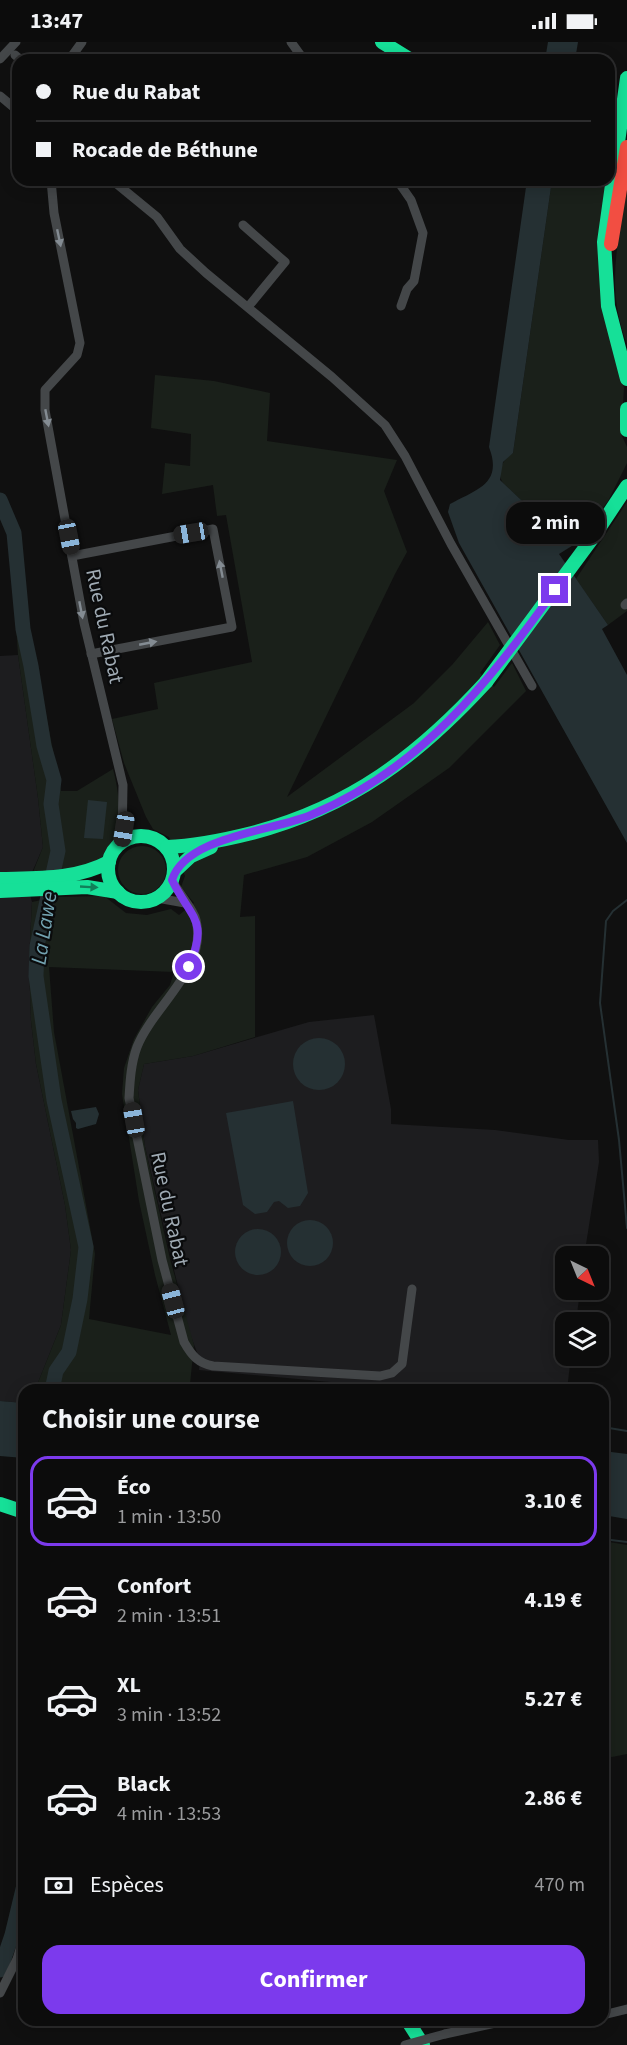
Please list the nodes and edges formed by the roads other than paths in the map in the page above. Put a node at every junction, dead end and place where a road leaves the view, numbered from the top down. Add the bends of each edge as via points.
1 (16, 42) edge
2 (382, 42) edge
3 (401, 54) edge
4 (2, 56) edge
5 (627, 78) edge
6 (0, 96) edge
7 (12, 106) edge
8 (621, 144) edge
9 (615, 175) edge
10 (52, 186) edge
11 (118, 186) edge
12 (401, 186) edge
13 (613, 186) edge
14 (243, 225) dead end
15 (605, 282) junction
16 (401, 306) dead end
17 (248, 307) junction
18 (618, 346) junction
19 (627, 360) edge
20 (627, 378) edge
21 (627, 409) edge
22 (627, 430) edge
23 (626, 486) edge
24 (72, 556) junction
25 (91, 654) junction
26 (532, 686) dead end
27 (230, 837) junction
28 (122, 842) junction
29 (167, 847) junction
30 (109, 862) junction
31 (173, 876) junction
32 (0, 879) edge
33 (60, 882) junction
34 (38, 883) junction
35 (0, 891) edge
36 (118, 892) junction
37 (157, 898) junction
38 (185, 903) junction
39 (412, 1289) dead end
40 (0, 1504) edge
41 (18, 1510) edge
42 (18, 1956) edge
43 (0, 1993) edge
44 (627, 2009) edge
45 (609, 2014) edge
46 (411, 2026) edge
47 (482, 2026) edge
48 (405, 2045) edge
49 (423, 2045) edge

1 - 4 street
2 - 3 main road
5 - 8 main road
6 - 7 street
8 - 9 main road
8 - 15 main road via 617,217
10 -> 24 street, Rue du Rabat via 80,343 77,355 45,390 45,410
11 - 17 street via 157,217 180,249
12 - 16 street via 423,233 414,281
13 - 15 main road via 605,226
14 - 17 street via 285,262
15 - 18 main road
17 - 26 street via 365,405 391,433
18 - 19 main road
18 - 20 main road
21 - 22 main road
23 - 27 main road, bridge via 594,536 486,682 436,734 360,791 292,823
24 -> 25 street, Rue du Rabat
25 -> 24 street via 232,627 213,529
25 - 28 street, Rue du Rabat via 123,785
27 - 29 main road
27 - 31 main road via 191,856
28 - 29 main road via 146,836
28 - 30 main road
29 - 31 main road via 174,863
30 - 33 main road via 96,871
30 - 36 main road via 110,878
31 - 37 main road
31 - 38 street, Rue du Rabat
32 - 34 main road
33 - 34 main road
33 -> 36 main road
34 - 35 main road
36 - 37 main road via 137,902
37 - 38 street
38 - 39 street, Rue du Rabat via 196,919 196,950 137,1048 129,1098 162,1260 190,1354 200,1363 213,1366 380,1376 392,1373 402,1364
40 - 41 main road
42 - 43 street
44 - 45 street
46 - 49 main road
47 - 48 street, bridge

